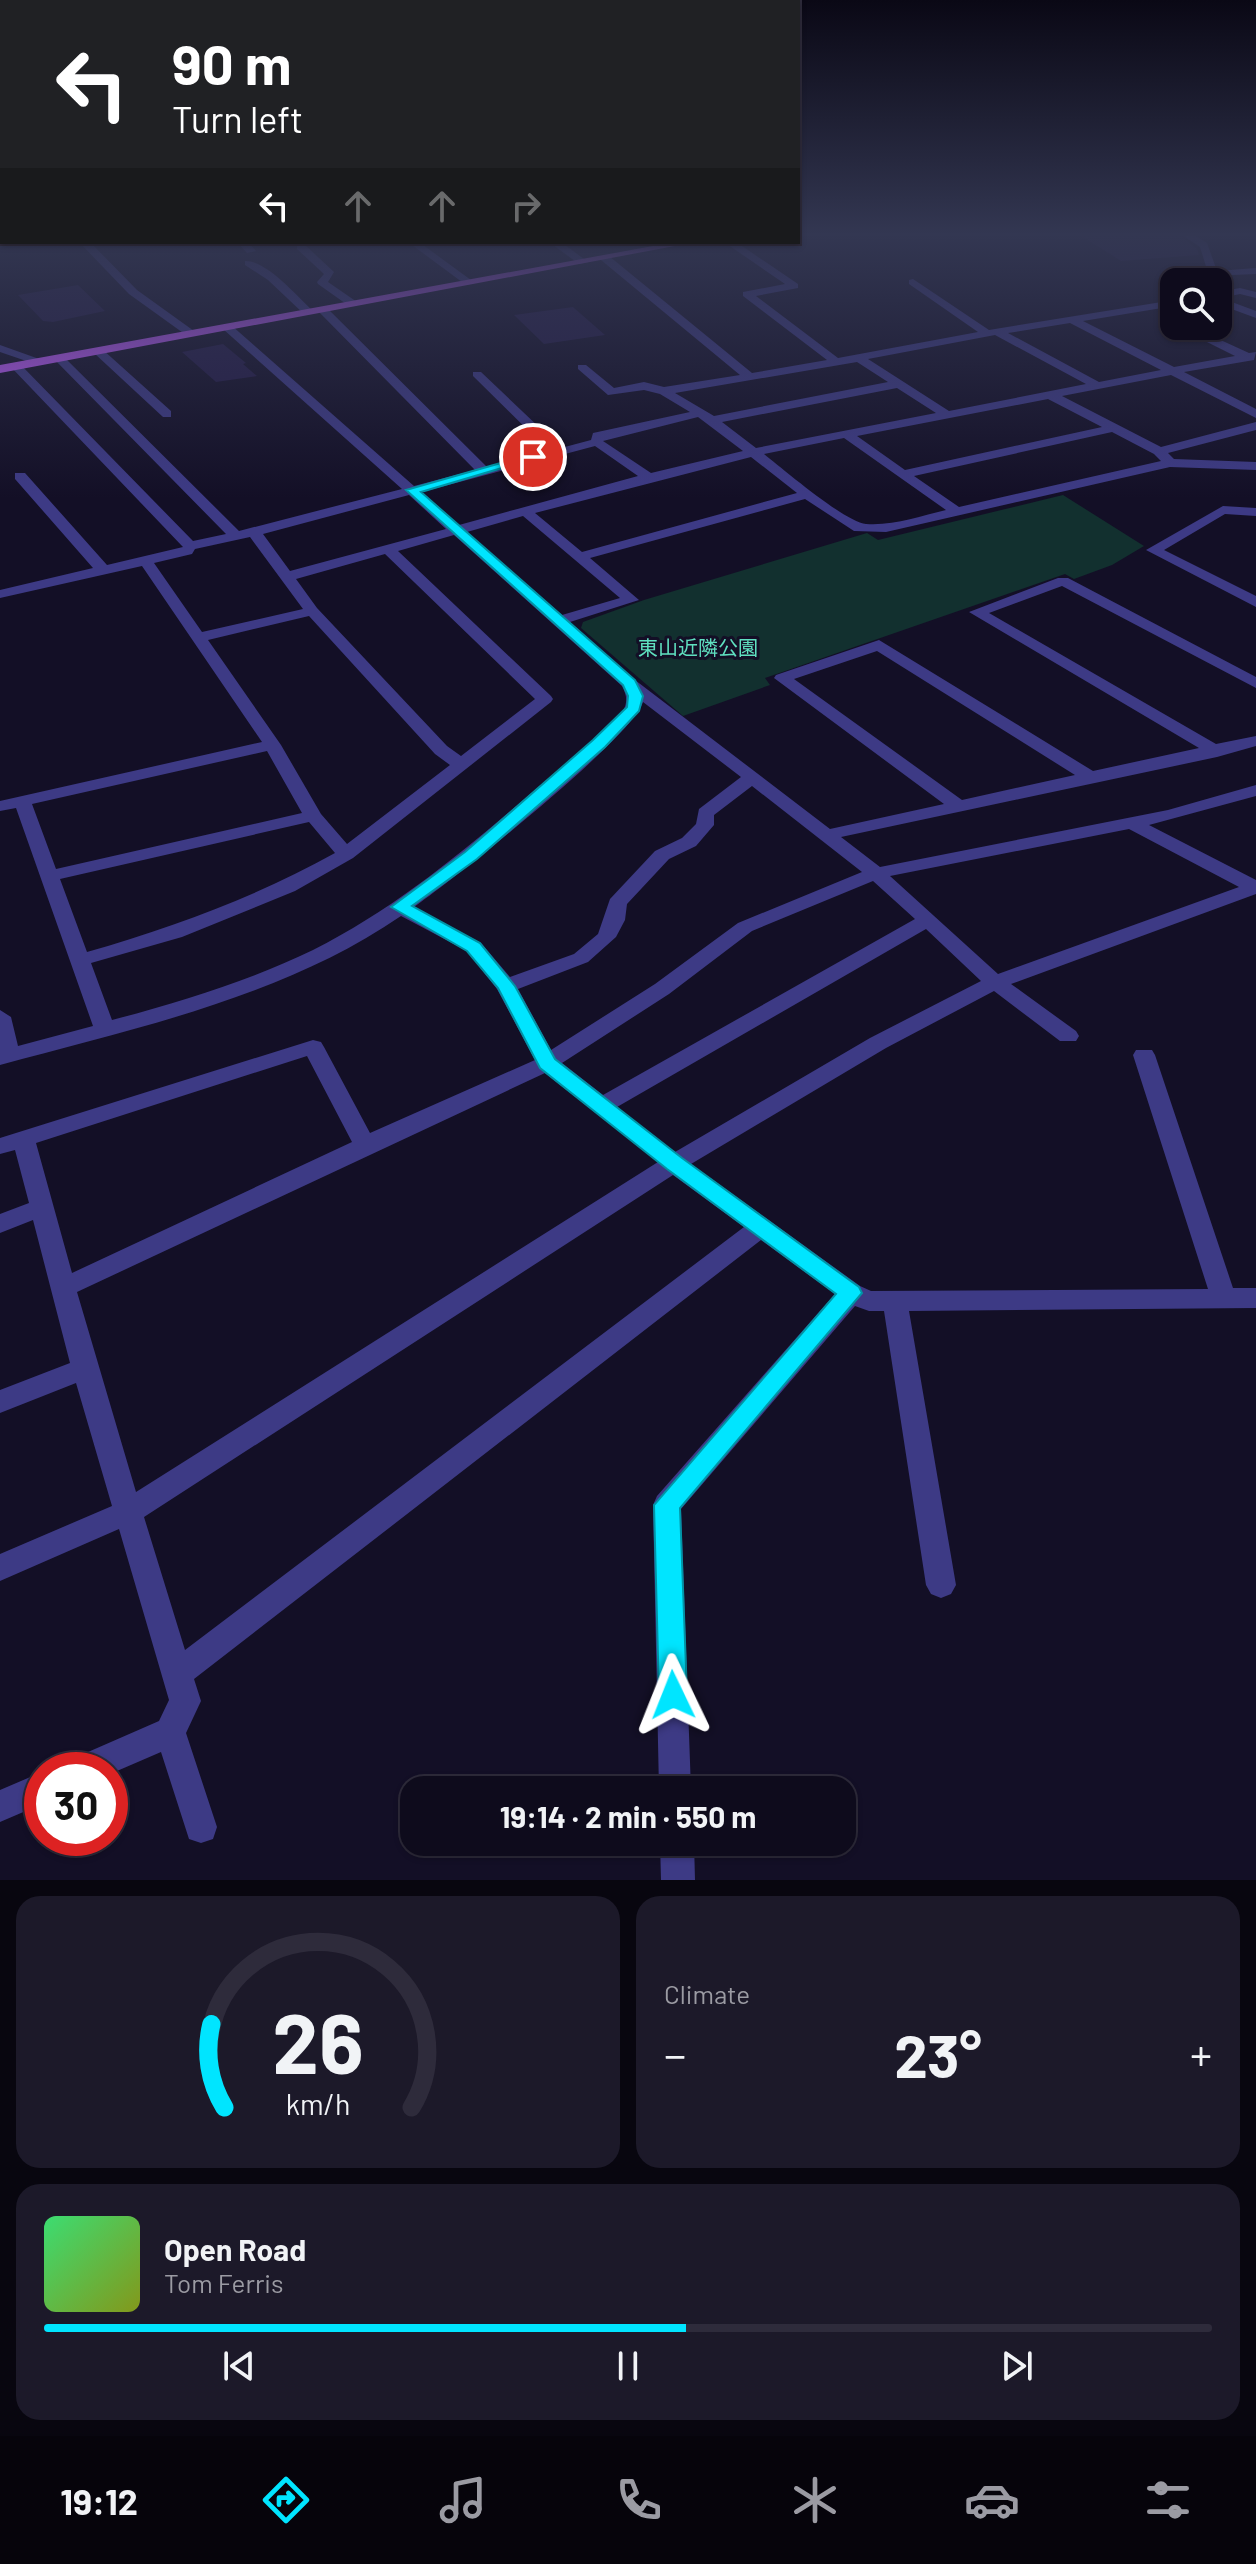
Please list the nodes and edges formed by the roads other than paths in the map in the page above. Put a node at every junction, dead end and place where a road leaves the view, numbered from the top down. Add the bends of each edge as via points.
1 (176, 323) edge
2 (250, 323) edge
3 (336, 323) edge
4 (684, 323) edge
5 (785, 323) edge
6 (977, 323) edge
7 (1055, 323) edge
8 (1077, 323) edge
9 (227, 327) junction
10 (190, 333) junction
11 (993, 333) junction
12 (1212, 340) edge
13 (0, 348) edge
14 (98, 351) junction
15 (59, 358) junction
16 (859, 358) junction
17 (1253, 358) edge
18 (834, 360) junction
19 (38, 362) junction
20 (16, 366) junction
21 (582, 367) dead end
22 (0, 369) edge
23 (1172, 371) junction
24 (477, 374) dead end
25 (748, 375) junction
26 (897, 384) junction
27 (1096, 385) junction
28 (664, 391) junction
29 (1050, 395) junction
30 (167, 414) dead end
31 (946, 414) junction
32 (1256, 414) edge
33 (706, 417) junction
34 (1256, 426) edge
35 (1113, 428) junction
36 (846, 434) junction
37 (597, 442) junction
38 (557, 451) junction
39 (1159, 451) junction
40 (754, 452) junction
41 (1170, 463) junction
42 (1256, 466) edge
43 (483, 470) junction
44 (903, 474) junction
45 (20, 476) dead end
46 (649, 477) junction
47 (412, 490) junction
48 (807, 494) junction
49 (524, 510) junction
50 (956, 511) junction
51 (1256, 512) edge
52 (454, 530) junction
53 (254, 532) junction
54 (234, 534) junction
55 (190, 546) junction
56 (388, 549) junction
57 (582, 556) junction
58 (146, 561) junction
59 (103, 570) junction
60 (287, 577) junction
61 (0, 594) edge
62 (1256, 602) edge
63 (312, 611) junction
64 (558, 621) junction
65 (197, 638) junction
66 (629, 683) junction
67 (1256, 683) edge
68 (1256, 741) edge
69 (272, 745) junction
70 (1217, 752) junction
71 (461, 765) junction
72 (1090, 777) junction
73 (750, 779) junction
74 (1256, 790) edge
75 (23, 803) junction
76 (957, 805) junction
77 (0, 806) edge
78 (313, 816) junction
79 (1132, 823) junction
80 (827, 835) junction
81 (346, 854) junction
82 (876, 873) junction
83 (49, 876) junction
84 (1256, 888) edge
85 (400, 907) junction
86 (926, 921) junction
87 (80, 960) junction
88 (995, 982) junction
89 (506, 986) junction
90 (0, 1017) edge
91 (105, 1030) junction
92 (1068, 1036) dead end
93 (1144, 1055) dead end
94 (5, 1057) edge
95 (547, 1063) junction
96 (601, 1106) junction
97 (12, 1143) edge
98 (365, 1145) junction
99 (674, 1163) junction
100 (40, 1208) junction
101 (0, 1224) edge
102 (761, 1227) junction
103 (63, 1288) junction
104 (851, 1293) junction
105 (1224, 1298) junction
106 (1256, 1298) edge
107 (895, 1301) junction
108 (85, 1368) junction
109 (0, 1402) edge
110 (128, 1512) junction
111 (0, 1568) edge
112 (941, 1585) dead end
113 (178, 1673) junction
114 (170, 1732) junction
115 (124, 1752) edge
116 (675, 1776) edge
117 (24, 1796) edge
118 (0, 1806) edge
119 (201, 1827) dead end
120 (677, 1856) edge
121 (678, 1880) edge

1 - 10 street
2 - 9 main road
3 - 43 street
4 - 25 street
5 - 18 street
6 - 11 street
7 - 11 street
8 - 23 street
9 - 10 main road
9 - 47 street
10 - 14 main road
11 - 16 street
11 - 27 street
12 - 17 street
13 - 19 street
14 - 15 main road
14 - 30 street
15 - 19 main road
15 - 54 street
16 - 18 street
16 - 26 street
17 - 23 street
18 - 25 street
19 - 20 main road
20 - 22 main road
20 - 55 street
21 - 28 street via 612,392 644,386
23 - 27 street
23 - 32 street
24 - 38 street
25 - 28 street
26 - 31 street
26 - 33 street
27 - 29 street
28 - 33 street
29 - 31 street
29 - 35 street
31 - 36 street
33 - 37 street via 597,436
33 - 40 street
34 - 39 street
35 - 39 street
35 - 44 street
36 - 40 street
36 - 44 street
37 - 38 street
37 - 46 street
38 - 43 street
39 - 41 street
40 - 46 street
40 - 48 street
41 - 42 street
41 - 50 street
43 - 47 street
44 - 50 street
45 - 59 street
46 - 49 street
47 - 52 street
47 - 53 street
48 - 50 street via 859,528 886,528
48 - 57 street
49 - 52 street
49 - 57 street
51 - 62 street via 1223,510 1153,550
52 - 56 street
52 - 64 street
53 - 54 street
53 - 60 street
54 - 55 street
55 - 58 street
56 - 60 street
56 - 71 street via 545,699
57 - 64 street via 631,600
58 - 59 street
58 - 65 street
59 - 61 street
60 - 63 street
63 - 65 street
63 - 71 street
64 - 66 street
65 - 69 street
66 - 73 street
66 - 85 street via 634,708 625,719 471,855
67 - 70 street via 1063,581 977,612
68 - 70 street
69 - 75 street
69 - 78 street
70 - 72 street
71 - 81 street
72 - 76 street
72 - 76 street via 879,645 782,678
73 - 80 street
73 - 89 street via 705,813 705,825 689,842 662,855 617,903 606,937 581,958
74 - 79 street
75 - 77 street
75 - 83 street
76 - 80 street
78 - 81 street
78 - 83 street
79 - 82 street
79 - 84 street
80 - 82 street
81 - 87 street via 239,909
82 - 86 street
82 - 95 street via 745,927 662,989
83 - 87 street
84 - 88 street
85 - 89 street via 474,947
85 - 91 street via 301,963
86 - 88 street
86 - 96 street
87 - 91 street
88 - 92 street
88 - 99 street via 878,1043
89 - 95 street
90 - 94 street
91 - 94 street
93 - 105 street
95 - 96 street
95 - 98 street
96 - 99 street
97 - 98 street via 313,1047
97 - 100 street
98 - 103 street
99 - 102 street
99 - 110 street
100 - 101 street
100 - 103 street
102 - 104 street
102 - 113 street
103 - 108 street
104 - 107 street via 869,1301
104 - 116 street via 667,1505
105 - 106 street
105 - 107 street
107 - 112 street
108 - 109 street
108 - 110 street
110 - 111 street
110 - 113 street
113 - 114 street via 185,1701
114 - 115 street
114 - 119 street
117 - 118 street
120 - 121 street

